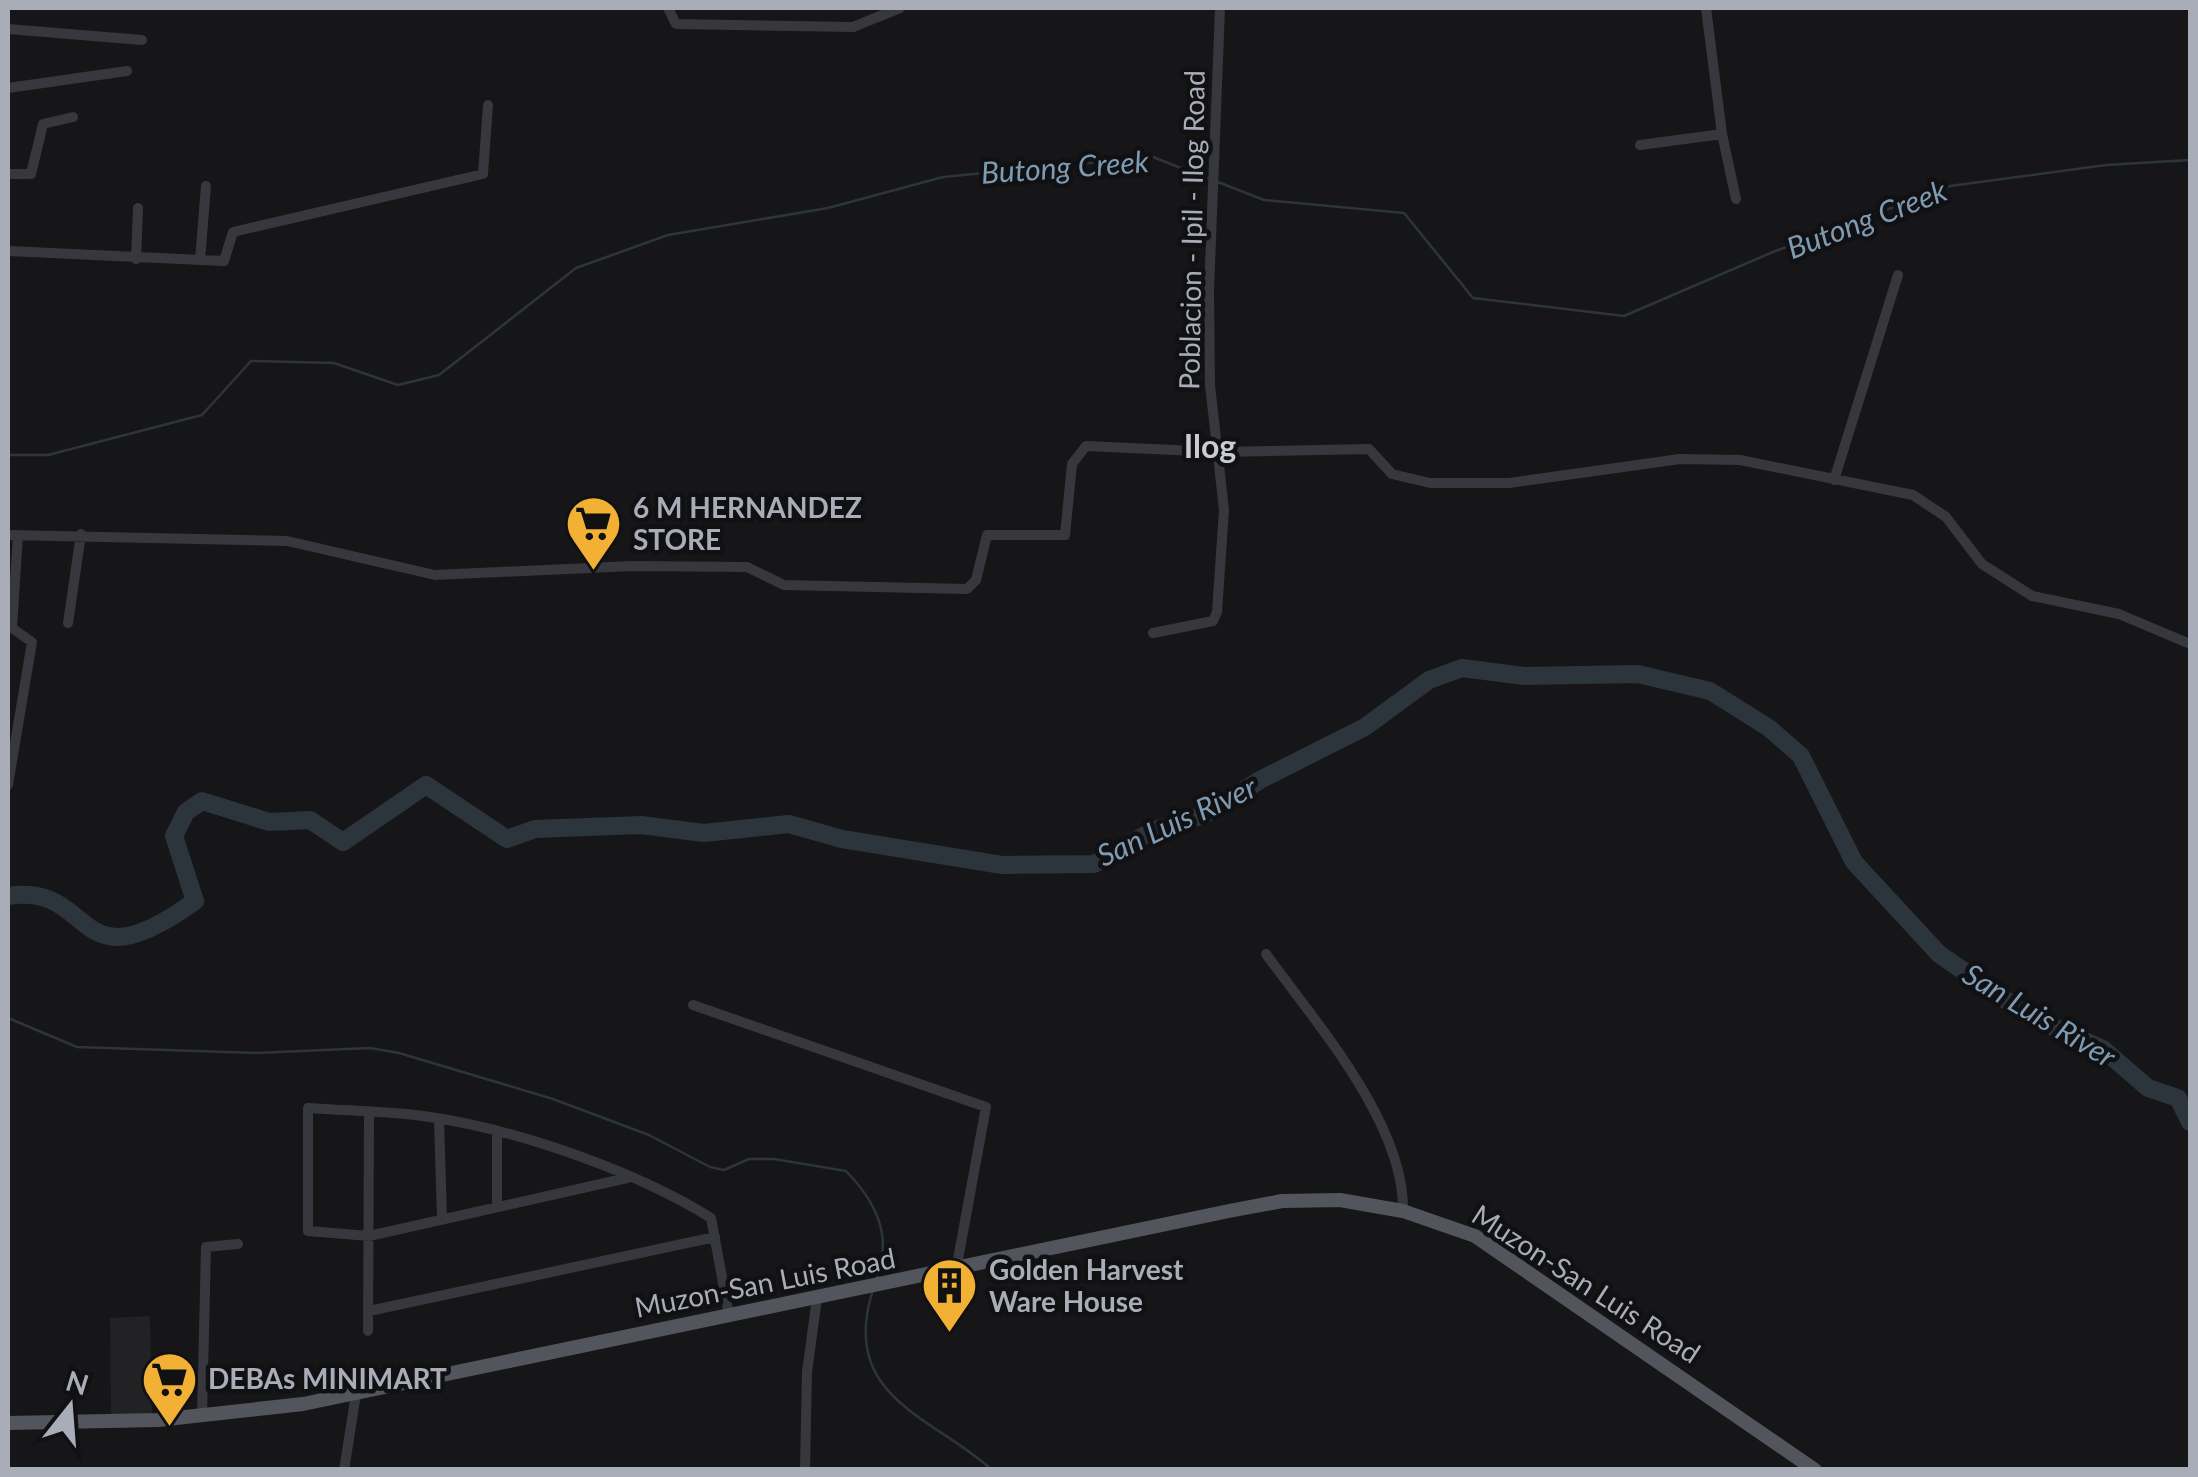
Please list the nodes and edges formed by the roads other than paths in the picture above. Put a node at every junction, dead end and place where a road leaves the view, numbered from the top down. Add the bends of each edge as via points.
1 (668, 8) edge
2 (900, 8) edge
3 (1220, 8) edge
4 (1706, 8) edge
5 (8, 29) edge
6 (142, 40) dead end
7 (126, 70) dead end
8 (8, 88) edge
9 (488, 105) dead end
10 (73, 118) dead end
11 (1722, 134) junction
12 (1640, 145) dead end
13 (8, 174) edge
14 (206, 186) dead end
15 (1736, 198) dead end
16 (138, 208) dead end
17 (8, 252) edge
18 (136, 258) junction
19 (200, 260) junction
20 (1898, 275) dead end
21 (1219, 452) junction
22 (1834, 480) junction
23 (82, 534) junction
24 (12, 535) edge
25 (68, 623) dead end
26 (1153, 633) dead end
27 (2190, 644) edge
28 (8, 786) edge
29 (1266, 954) dead end
30 (693, 1005) dead end
31 (370, 1113) junction
32 (439, 1119) junction
33 (497, 1133) junction
34 (594, 1164) junction
35 (626, 1178) junction
36 (598, 1184) junction
37 (497, 1207) junction
38 (1402, 1212) junction
39 (442, 1219) junction
40 (369, 1236) junction
41 (715, 1237) junction
42 (238, 1244) dead end
43 (956, 1270) junction
44 (817, 1298) junction
45 (368, 1311) junction
46 (729, 1316) junction
47 (368, 1331) dead end
48 (356, 1394) junction
49 (202, 1416) junction
50 (8, 1422) edge
51 (344, 1470) edge
52 (806, 1470) edge
53 (1815, 1470) edge

1 - 2 street via 676,24 853,27
3 - 21 street, Poblacion - Ipil - Ilog Road via 1210,384
4 - 11 street
5 - 6 street
7 - 8 street
9 - 19 street via 483,174 233,232 224,261
10 - 13 street via 43,124 31,174
11 - 12 street
11 - 15 street
14 - 19 street
16 - 18 street
17 - 18 street
18 - 19 street
20 - 22 street
21 - 22 street via 1369,449 1392,474 1430,483 1509,483 1680,459 1740,460
21 - 23 street via 1086,446 1072,464 1065,535 987,535 976,580 967,588 784,585 746,567 434,575 286,541
21 - 26 street, Poblacion - Ipil - Ilog Road via 1224,510 1214,622
22 - 27 street via 1930,504 1982,564 2032,596 2119,614
23 - 24 street
23 - 25 street
24 - 28 street via 12,628 32,642
29 - 38 street via 1352,1074 1398,1170
30 - 43 street via 986,1107
31 - 32 street
31 - 40 street
31 - 40 street via 308,1108 308,1231
32 - 33 street
32 - 39 street
33 - 34 street
33 - 37 street
34 - 35 street
34 - 36 street
35 - 36 street
35 - 41 street via 711,1218
36 - 37 street
37 - 39 street
38 - 43 main road, Muzon-San Luis Road via 1340,1200 1282,1201
38 - 53 main road, Muzon-San Luis Road via 1453,1226 1498,1250
39 - 40 street
40 - 45 street
41 - 45 street
41 - 46 street
42 - 49 street via 206,1246
43 - 44 main road, Muzon-San Luis Road
44 - 46 main road, Muzon-San Luis Road
44 - 52 street via 807,1372
45 - 47 street
46 - 48 main road, Muzon-San Luis Road
48 - 49 main road, Muzon-San Luis Road
48 - 51 street
49 - 50 main road, Muzon-San Luis Road

